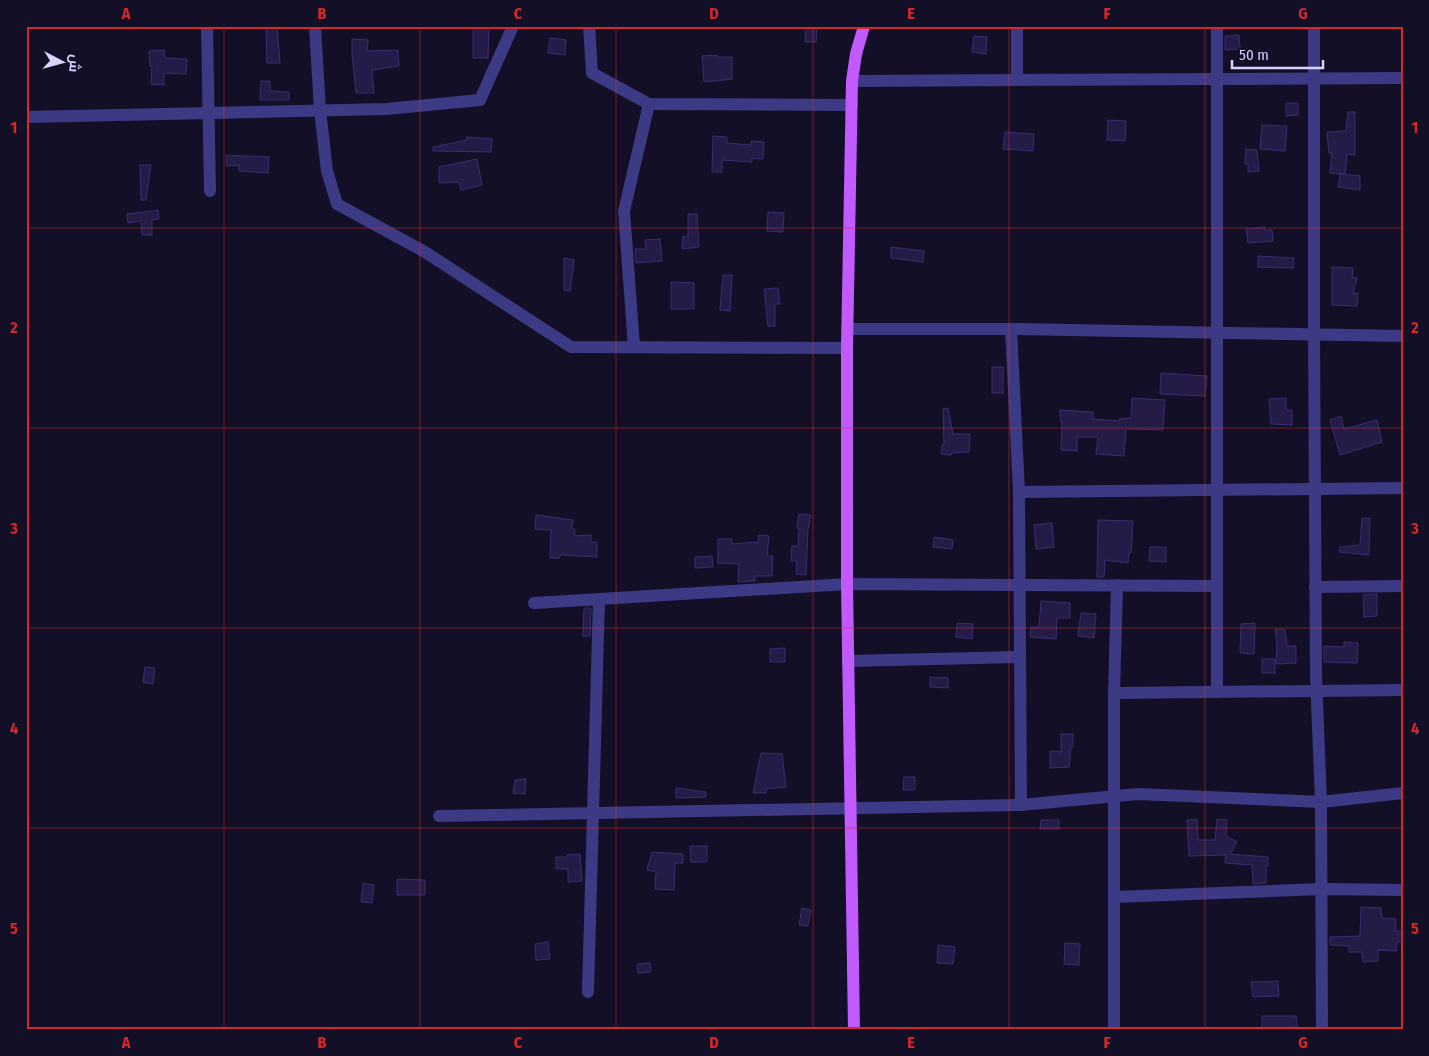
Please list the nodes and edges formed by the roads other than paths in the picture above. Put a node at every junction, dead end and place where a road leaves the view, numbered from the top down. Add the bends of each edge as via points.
1 (207, 26) edge
2 (314, 26) edge
3 (513, 26) edge
4 (589, 26) edge
5 (1017, 26) edge
6 (1217, 26) edge
7 (1314, 26) edge
8 (862, 27) edge
9 (1403, 78) edge
10 (1217, 79) junction
11 (1314, 79) junction
12 (1017, 80) junction
13 (852, 81) junction
14 (649, 104) junction
15 (852, 105) junction
16 (320, 110) junction
17 (209, 113) junction
18 (26, 117) edge
19 (210, 191) dead end
20 (847, 329) junction
21 (1011, 330) junction
22 (1217, 333) junction
23 (1314, 334) junction
24 (1403, 336) edge
25 (634, 347) junction
26 (847, 348) junction
27 (1403, 488) edge
28 (1315, 490) junction
29 (1217, 491) junction
30 (1019, 492) junction
31 (847, 584) junction
32 (1020, 585) junction
33 (1117, 586) junction
34 (1217, 586) junction
35 (1403, 586) edge
36 (1315, 587) junction
37 (599, 599) junction
38 (534, 603) dead end
39 (1020, 657) junction
40 (848, 661) junction
41 (1403, 690) edge
42 (1316, 691) junction
43 (1114, 692) junction
44 (1217, 692) junction
45 (1403, 793) edge
46 (1114, 796) junction
47 (1321, 802) junction
48 (1022, 804) junction
49 (851, 808) junction
50 (593, 813) junction
51 (440, 816) dead end
52 (1321, 889) junction
53 (1403, 890) edge
54 (1114, 897) junction
55 (588, 992) dead end
56 (854, 1030) edge
57 (1114, 1030) edge
58 (1322, 1030) edge

1 - 17 street
2 - 16 street
3 - 16 street via 480,100 386,109
4 - 14 street via 592,73
5 - 12 street
6 - 10 street
7 - 11 street
8 - 13 main road
9 - 11 street
10 - 11 street
10 - 12 street
10 - 22 street
11 - 23 street
12 - 13 street
13 - 15 main road
14 - 15 street
14 - 25 street via 624,211
15 - 20 main road
16 - 17 street
16 - 25 street via 327,170 337,204 425,252 572,347
17 - 18 street
17 - 19 street
20 - 21 street
20 - 26 main road
21 - 22 street
21 - 30 street
22 - 23 street
22 - 29 street
23 - 24 street
23 - 28 street
25 - 26 street
26 - 31 main road
27 - 28 street
28 - 29 street
28 - 36 street
29 - 30 street
29 - 34 street
30 - 32 street
31 - 32 street
31 - 37 street
31 - 40 main road
32 - 33 street
32 - 39 street
33 - 34 street
33 - 43 street
34 - 44 street
35 - 36 street
36 - 42 street
37 - 38 street
37 - 50 street
39 - 40 street
39 - 48 street
40 - 49 main road
41 - 42 street
42 - 44 street
42 - 47 street
43 - 44 street
43 - 46 street
45 - 47 street
46 - 47 street via 1138,794
46 - 48 street
46 - 54 street
47 - 52 street
48 - 49 street
49 - 50 street
49 - 56 main road
50 - 51 street
50 - 55 street
52 - 53 street
52 - 54 street
52 - 58 street
54 - 57 street

